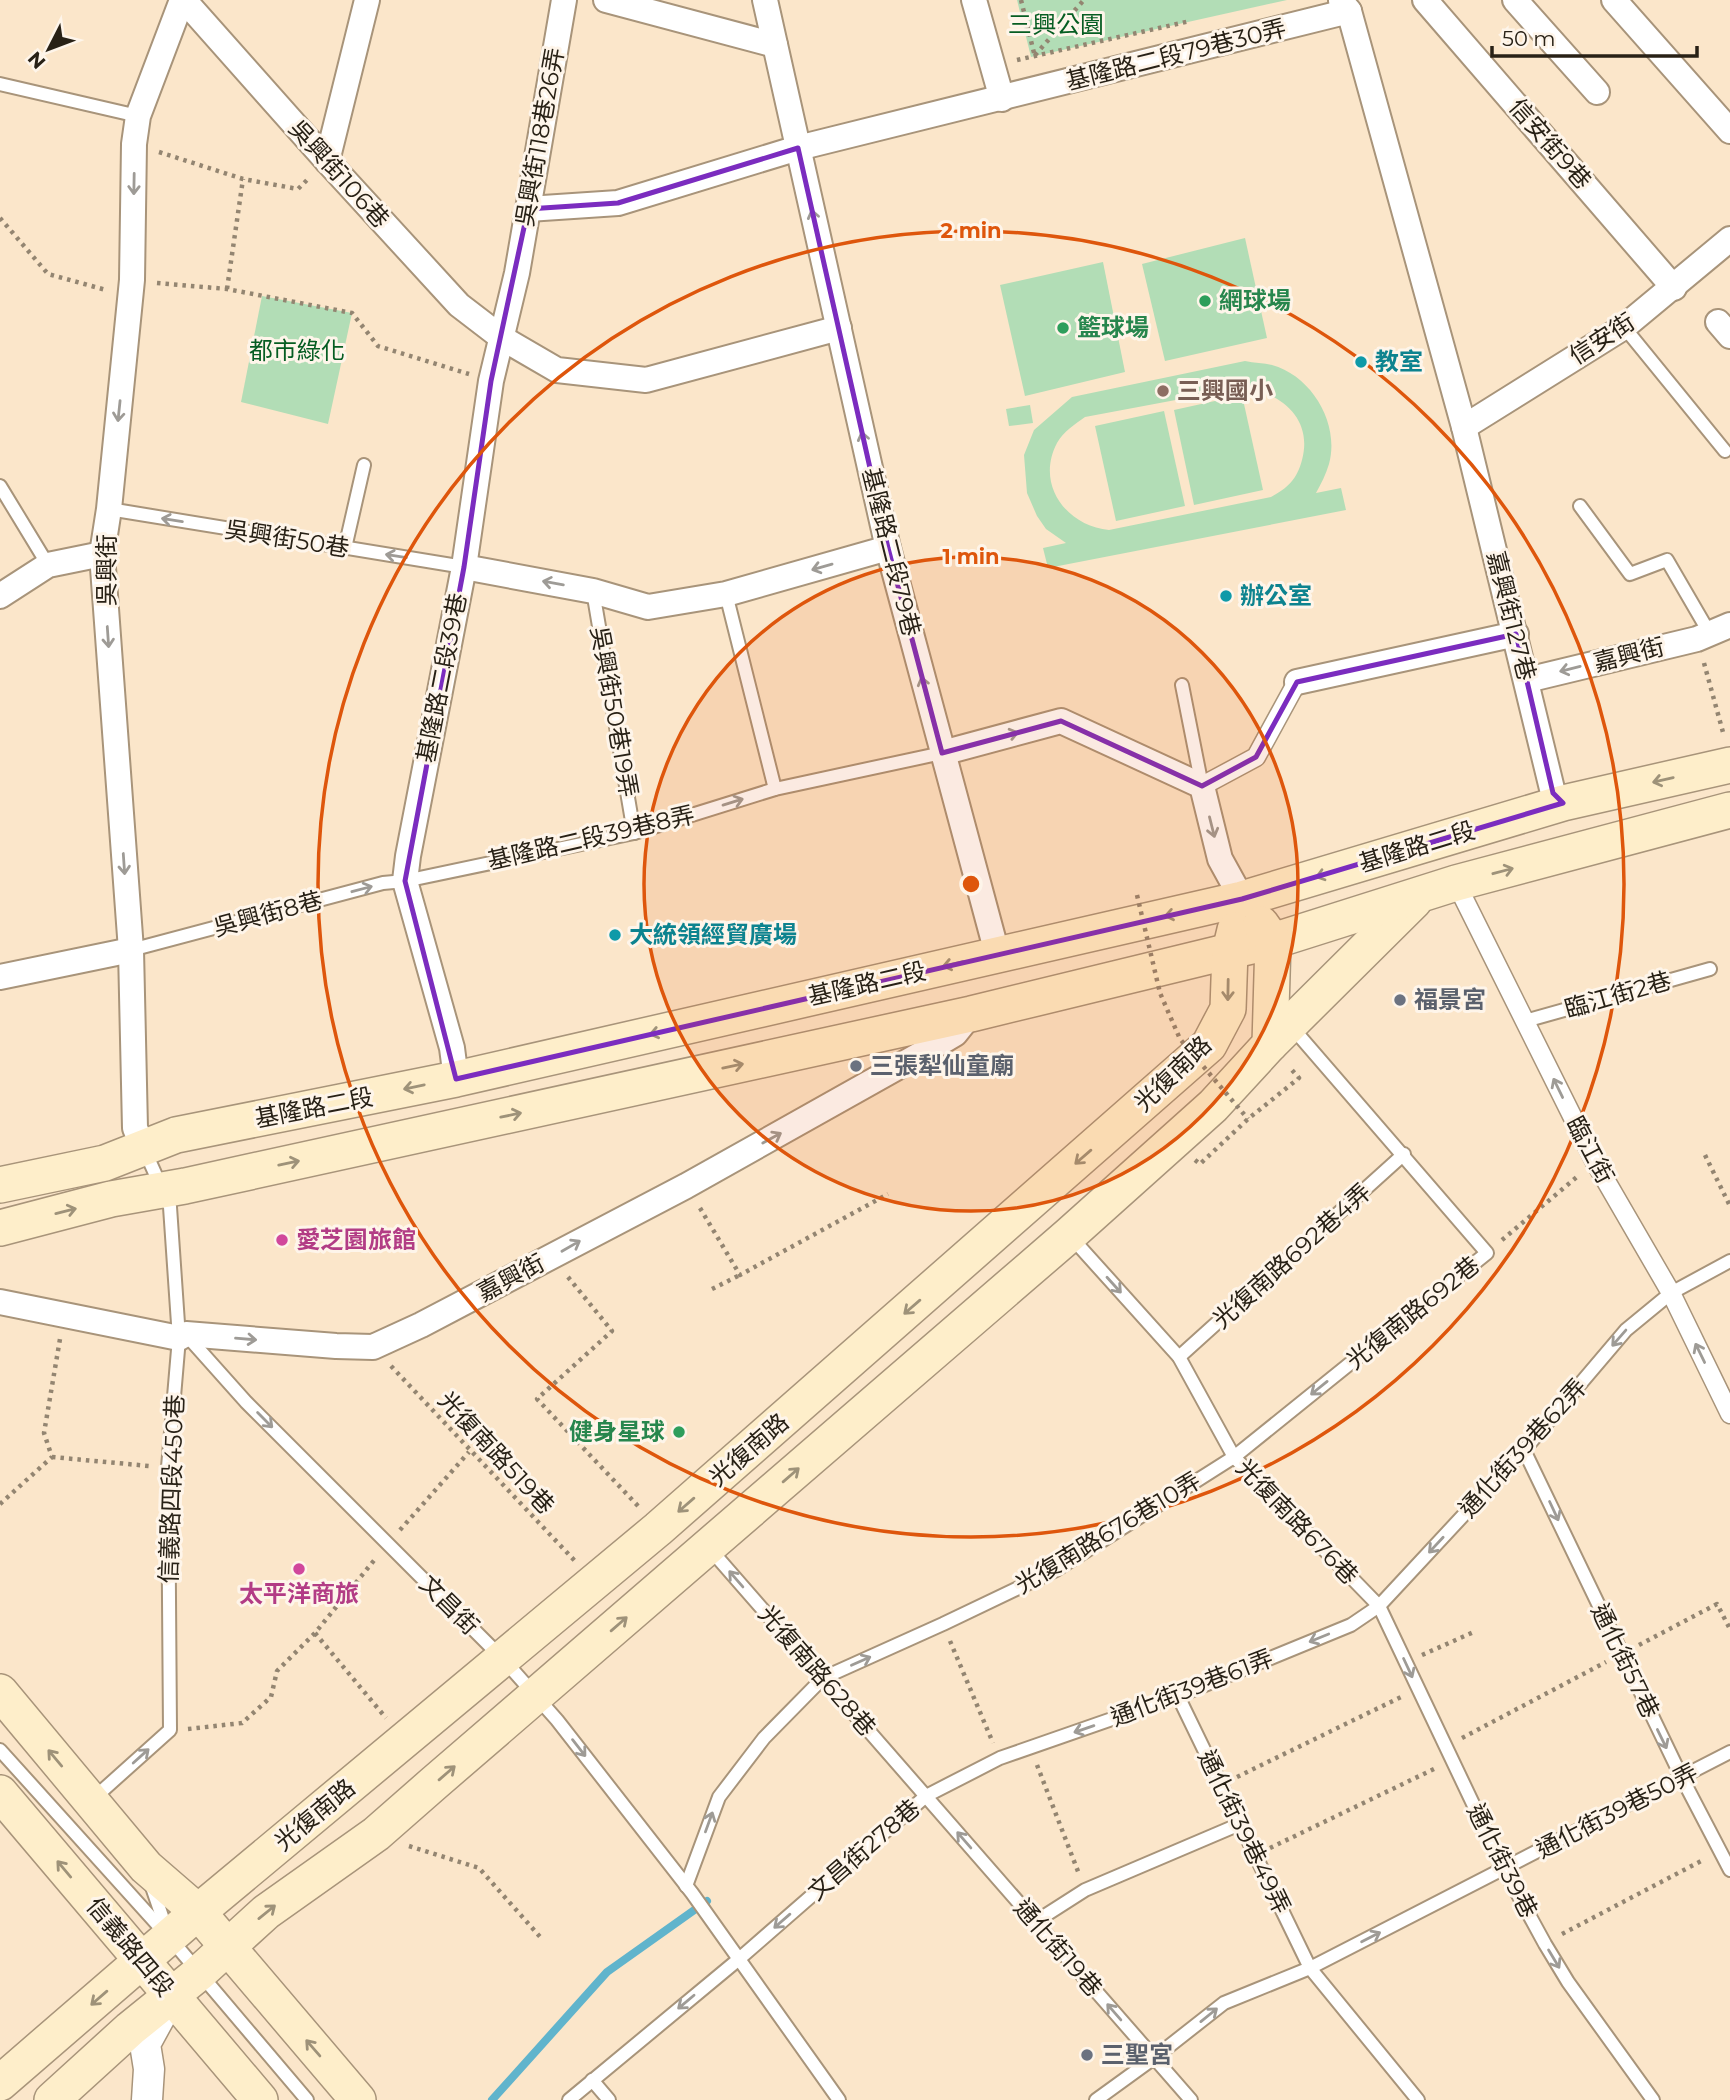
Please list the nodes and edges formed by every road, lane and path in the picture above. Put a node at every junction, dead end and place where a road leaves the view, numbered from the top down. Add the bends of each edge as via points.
1 (183, 0) edge
2 (367, 0) edge
3 (564, 0) edge
4 (606, 0) edge
5 (765, 0) edge
6 (974, 0) edge
7 (1021, 0) edge
8 (1425, 0) edge
9 (1515, 0) edge
10 (1614, 0) edge
11 (1083, 1) edge
12 (1350, 4) edge
13 (1191, 21) dead end
14 (775, 46) junction
15 (1034, 55) junction
16 (0, 84) edge
17 (1597, 92) dead end
18 (1002, 99) junction
19 (138, 116) junction
20 (1730, 131) edge
21 (134, 144) junction
22 (798, 148) junction
23 (327, 161) junction
24 (243, 179) junction
25 (527, 209) junction
26 (0, 218) edge
27 (1730, 239) edge
28 (517, 274) joint
29 (131, 288) junction
30 (1674, 288) junction
31 (227, 289) junction
32 (1624, 327) junction
33 (839, 328) junction
34 (502, 338) junction
35 (491, 381) junction
36 (1464, 427) junction
37 (1725, 451) dead end
38 (364, 465) dead end
39 (0, 486) edge
40 (1580, 506) dead end
41 (110, 509) junction
42 (345, 548) junction
43 (888, 548) junction
44 (102, 554) junction
45 (48, 565) junction
46 (464, 567) junction
47 (593, 591) junction
48 (726, 594) junction
49 (0, 596) edge
50 (1712, 633) edge
51 (1516, 634) junction
52 (1527, 680) junction
53 (1297, 682) joint
54 (1182, 685) dead end
55 (942, 753) junction
56 (1728, 754) edge
57 (1202, 786) junction
58 (775, 789) junction
59 (1563, 803) junction
60 (1730, 810) edge
61 (634, 833) junction
62 (405, 881) junction
63 (1456, 883) junction
64 (1137, 895) dead end
65 (1417, 897) junction
66 (1241, 899) junction
67 (1273, 940) junction
68 (131, 950) junction
69 (1230, 951) junction
70 (997, 954) junction
71 (1710, 969) dead end
72 (0, 978) edge
73 (971, 1014) junction
74 (1525, 1021) junction
75 (1284, 1046) junction
76 (456, 1079) junction
77 (1248, 1119) junction
78 (143, 1147) junction
79 (1404, 1154) junction
80 (1705, 1155) dead end
81 (1595, 1162) junction
82 (1200, 1164) dead end
83 (0, 1185) edge
84 (687, 1186) junction
85 (162, 1191) junction
86 (888, 1194) dead end
87 (1730, 1206) edge
88 (0, 1228) edge
89 (1069, 1235) junction
90 (1487, 1253) junction
91 (552, 1257) junction
92 (1730, 1261) edge
93 (740, 1275) junction
94 (712, 1289) dead end
95 (1671, 1293) junction
96 (0, 1302) edge
97 (61, 1333) dead end
98 (182, 1336) junction
99 (373, 1347) junction
100 (1179, 1357) junction
101 (1730, 1414) edge
102 (1524, 1450) junction
103 (469, 1452) junction
104 (52, 1457) junction
105 (1234, 1457) junction
106 (168, 1468) junction
107 (0, 1504) edge
108 (658, 1529) junction
109 (388, 1544) junction
110 (708, 1547) junction
111 (595, 1582) junction
112 (1379, 1606) junction
113 (943, 1624) junction
114 (1730, 1629) edge
115 (1476, 1631) dead end
116 (315, 1633) junction
117 (1621, 1654) junction
118 (503, 1658) junction
119 (1406, 1662) junction
120 (823, 1678) junction
121 (1418, 1689) junction
122 (0, 1692) edge
123 (535, 1696) junction
124 (1178, 1696) junction
125 (170, 1730) junction
126 (404, 1740) junction
127 (1446, 1746) junction
128 (1031, 1748) junction
129 (0, 1750) edge
130 (1730, 1752) edge
131 (1000, 1758) junction
132 (1452, 1760) junction
133 (1682, 1778) junction
134 (1221, 1784) junction
135 (0, 1793) edge
136 (926, 1796) junction
137 (90, 1801) junction
138 (1240, 1824) junction
139 (376, 1834) junction
140 (1719, 1852) junction
141 (1255, 1855) junction
142 (146, 1867) junction
143 (1504, 1869) junction
144 (1730, 1870) edge
145 (689, 1890) junction
146 (1085, 1890) junction
147 (198, 1912) junction
148 (1035, 1922) junction
149 (169, 1937) junction
150 (542, 1939) dead end
151 (1545, 1944) junction
152 (228, 1947) junction
153 (739, 1959) junction
154 (141, 1961) junction
155 (1310, 1968) junction
156 (198, 1974) junction
157 (171, 1996) junction
158 (1154, 2058) junction
159 (592, 2080) junction
160 (0, 2083) edge
161 (52, 2100) edge
162 (147, 2100) edge
163 (260, 2100) edge
164 (307, 2100) edge
165 (358, 2100) edge
166 (569, 2100) edge
167 (609, 2100) edge
168 (839, 2100) edge
169 (1096, 2100) edge
170 (1191, 2100) edge
171 (1418, 2100) edge
172 (1653, 2100) edge

1 - 19 street, 吳興街
1 - 23 street, 吳興街106巷
2 - 23 street
3 - 25 street, 吳興街118巷26弄
4 - 14 street
5 - 14 street, 基隆路二段79巷
6 - 18 street
7 - 15 path
8 - 30 street, 信安街9巷
9 - 17 street
10 - 20 street
11 - 15 path
12 - 18 street, 基隆路二段79巷30弄
12 - 36 street, 嘉興街127巷
13 - 15 path
14 - 22 street, 基隆路二段79巷
16 - 19 lane
18 - 22 street, 基隆路二段79巷30弄
19 - 21 street, 吳興街
21 - 24 path
21 -> 29 street, 吳興街
22 - 25 street, 基隆路二段79巷30弄 via 618,202
33 -> 22 street, 基隆路二段79巷
23 - 24 path via 298,189
23 - 34 street, 吳興街106巷 via 459,305
24 - 31 path
25 - 28 street, 吳興街118巷26弄
26 - 29 path via 48,274
27 - 30 street, 信安街
28 - 34 street, 基隆路二段39巷
29 - 31 path
29 -> 41 street, 吳興街
30 - 32 street, 信安街
31 - 35 path via 352,313 378,346
32 - 36 street, 信安街
32 - 37 lane
33 - 34 street, 吳興街106巷 via 646,380 557,370
43 -> 33 street, 基隆路二段79巷
34 - 35 street, 基隆路二段39巷
35 - 46 street, 基隆路二段39巷
36 - 51 street, 嘉興街127巷
38 - 42 lane
39 - 45 lane
40 - 50 lane via 1630,575 1667,560
42 -> 41 lane, 吳興街50巷
41 - 44 street, 吳興街
46 -> 42 lane, 吳興街50巷
43 -> 48 street
55 -> 43 street, 基隆路二段79巷
44 - 45 street
44 -> 68 street, 吳興街
45 - 49 street
47 -> 46 street
46 - 62 street, 基隆路二段39巷
47 - 48 street via 648,607
47 - 61 lane, 吳興街50巷19弄
48 - 58 lane
50 -> 52 street, 嘉興街
50 - 56 path
51 - 52 street, 嘉興街127巷
51 - 53 street
52 - 59 street, 嘉興街127巷 via 1553,793
53 - 57 street via 1256,757
54 - 57 lane
55 -> 57 street via 1061,721
55 - 58 lane, 基隆路二段39巷8弄
55 - 70 street, 基隆路二段79巷
56 -> 59 main road, 基隆路二段
57 -> 66 street via 1220,859
61 -> 58 lane, 基隆路二段39巷8弄
59 -> 66 main road, 基隆路二段
63 -> 60 main road, 基隆路二段
61 - 62 lane, 基隆路二段39巷8弄
68 -> 62 lane, 吳興街8巷
62 - 76 street, 基隆路二段39巷 via 452,1048
63 - 65 main road, 基隆路二段
63 - 74 street, 臨江街
64 - 77 path, bridge via 1160,993 1180,1039
65 - 67 main road, 基隆路二段
65 - 75 main road, 光復南路
66 - 67 main road
66 - 69 main road, 光復南路
66 -> 70 main road, 基隆路二段
67 - 69 main road, 基隆路二段
67 - 75 main road
68 - 72 street
68 - 78 street, 吳興街 via 135,1128
69 - 73 main road, 基隆路二段
69 -> 108 main road, 光復南路 via 1227,1009 1209,1045
70 -> 76 main road, 基隆路二段
71 - 74 lane, 臨江街2巷
84 -> 73 street, 嘉興街 via 955,1034
85 -> 73 main road, 基隆路二段
81 -> 74 street, 臨江街
75 - 77 path via 1299,1078
75 - 79 lane, 光復南路692巷
75 - 89 main road, 光復南路
76 -> 78 main road, 基隆路二段 via 176,1135
77 - 82 path
78 - 83 main road, 基隆路二段 via 105,1163
78 - 85 lane, 信義路四段450巷
79 - 90 lane, 光復南路692巷
79 - 100 lane, 光復南路692巷4弄
80 - 87 path
81 - 90 path
81 - 95 street, 臨江街
91 -> 84 street, 嘉興街
84 - 93 path
88 -> 85 main road, 基隆路二段 via 111,1199
85 - 98 lane, 信義路四段450巷 via 170,1207
86 - 93 path
89 -> 100 lane, 光復南路676巷
110 -> 89 main road, 光復南路
90 -> 105 lane, 光復南路692巷
91 - 99 street, 嘉興街
91 - 108 path via 612,1331 537,1399
92 - 95 lane, 通化街39巷62弄
93 - 94 path
101 -> 95 street, 臨江街
95 -> 102 lane, 通化街39巷62弄 via 1626,1330
96 - 98 street, 嘉興街
97 - 104 path via 44,1433
98 -> 99 street, 嘉興街
98 - 106 lane, 信義路四段450巷
98 -> 109 lane, 文昌街
99 - 103 path, 光復南路519巷
100 - 105 lane, 光復南路676巷
102 -> 112 lane, 通化街39巷62弄
102 -> 117 lane, 通化街57巷
103 - 109 path
103 - 111 path, 光復南路519巷
104 - 106 path
104 - 107 path
105 - 112 lane, 光復南路676巷
105 - 113 lane, 光復南路676巷10弄 via 1056,1570
106 - 125 lane, 信義路四段450巷
108 - 111 main road, 光復南路
109 - 116 path
109 - 118 lane, 文昌街
120 -> 110 lane, 光復南路628巷
123 -> 110 main road, 光復南路
111 - 118 main road, 光復南路
112 - 119 lane, 通化街39巷
112 -> 124 lane, 通化街39巷61弄 via 1351,1625
120 -> 113 lane, 光復南路676巷10弄
113 - 131 path
114 - 117 path via 1717,1604
115 - 119 path
116 - 125 path via 277,1671 271,1697 242,1723
116 - 126 path
117 - 127 path
117 -> 133 lane, 通化街57巷
118 - 123 lane, 文昌街
118 - 126 main road, 光復南路
119 -> 121 lane, 通化街39巷
120 - 136 lane, 光復南路628巷
145 -> 120 lane via 719,1797 764,1738
121 - 127 lane, 通化街39巷
121 - 134 path
137 -> 122 main road, 信義路四段
139 -> 123 main road, 光復南路
123 -> 145 lane, 文昌街
124 -> 128 lane, 通化街39巷61弄
124 - 134 lane, 通化街39巷49弄
137 -> 125 lane
126 - 147 main road, 光復南路
127 - 132 lane, 通化街39巷
128 - 131 lane, 通化街39巷61弄
128 - 146 path
129 - 149 lane
130 - 133 lane, 通化街39巷50弄
131 - 136 lane, 文昌街278巷
132 - 141 path
132 - 143 lane, 通化街39巷
133 - 140 lane, 通化街57巷
133 - 143 lane, 通化街39巷50弄
134 - 138 lane, 通化街39巷49弄
154 -> 135 main road, 信義路四段
148 -> 136 lane, 通化街19巷
136 -> 153 lane, 文昌街278巷
137 - 142 main road, 信義路四段
138 - 141 lane, 通化街39巷49弄
138 - 146 lane
139 - 150 path via 479,1868
152 -> 139 main road, 光復南路 via 266,1912
140 - 144 lane, 通化街57巷
140 - 151 path
141 - 155 lane, 通化街39巷49弄
142 - 147 main road, 信義路四段
142 - 149 lane, 信義路四段
143 - 151 lane, 通化街39巷
155 -> 143 lane
145 - 153 lane, 文昌街
146 - 148 lane
147 - 149 main road, 光復南路
147 - 152 main road, 信義路四段
158 -> 148 lane, 通化街19巷
149 - 154 main road, 光復南路
149 - 156 lane, 信義路四段
151 -> 172 lane, 通化街39巷
152 - 156 main road, 光復南路
165 -> 152 main road, 信義路四段
153 -> 159 lane, 文昌街278巷
153 - 168 lane
154 - 157 main road, 信義路四段
154 -> 160 main road, 光復南路
158 -> 155 lane via 1224,2003
155 - 171 lane, 通化街39巷49弄
156 - 157 main road, 光復南路
156 - 164 lane, 信義路四段
157 - 161 main road, 光復南路
157 - 162 street via 145,2044
157 - 163 main road, 信義路四段
158 - 169 lane
158 - 170 lane, 通化街19巷
159 - 166 lane, 文昌街278巷
159 - 167 lane

